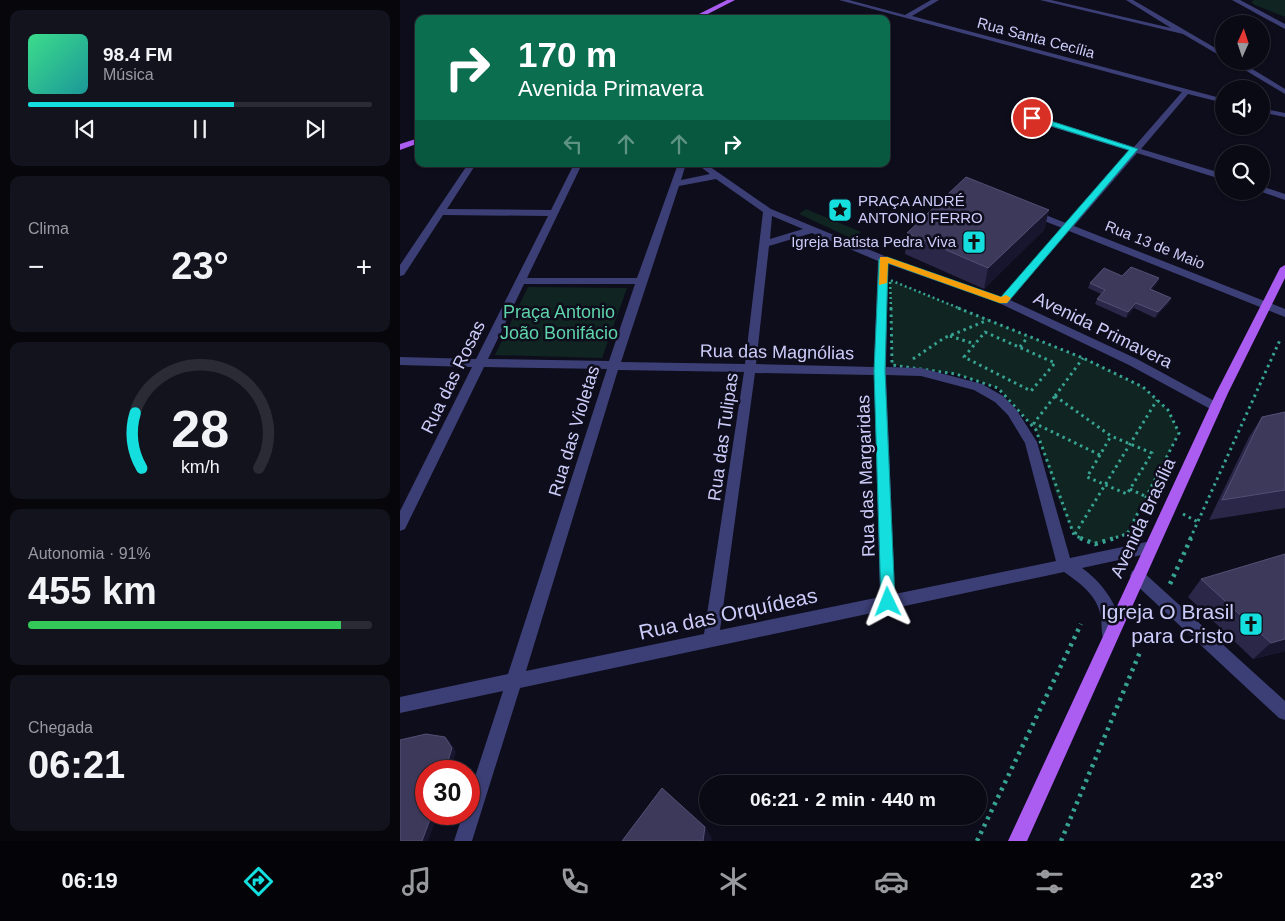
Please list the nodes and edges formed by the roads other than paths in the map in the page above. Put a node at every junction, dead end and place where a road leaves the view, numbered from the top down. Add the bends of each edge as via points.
1 (732, 0) edge
2 (842, 0) edge
3 (936, 0) edge
4 (1043, 0) edge
5 (1129, 0) edge
6 (1235, 0) edge
7 (700, 15) edge
8 (1262, 15) edge
9 (906, 17) junction
10 (1160, 18) junction
11 (1270, 18) edge
12 (1270, 19) edge
13 (1285, 21) edge
14 (1140, 24) junction
15 (1285, 27) edge
16 (1185, 33) junction
17 (1215, 51) edge
18 (1248, 70) edge
19 (1186, 92) junction
20 (1285, 92) edge
21 (1215, 99) edge
22 (1270, 112) edge
23 (1285, 115) edge
24 (1032, 118) dead end
25 (415, 141) edge
26 (400, 147) edge
27 (1134, 149) junction
28 (470, 167) edge
29 (577, 167) edge
30 (681, 167) edge
31 (705, 167) edge
32 (1215, 174) edge
33 (716, 176) junction
34 (675, 184) junction
35 (1270, 192) edge
36 (1285, 197) edge
37 (1022, 209) edge
38 (768, 211) junction
39 (441, 212) junction
40 (554, 213) junction
41 (1068, 226) junction
42 (811, 230) junction
43 (764, 244) junction
44 (884, 259) junction
45 (1285, 268) edge
46 (400, 273) edge
47 (520, 281) junction
48 (640, 281) junction
49 (1003, 301) junction
50 (1265, 305) junction
51 (1285, 313) edge
52 (400, 361) edge
53 (480, 363) junction
54 (612, 366) junction
55 (750, 369) junction
56 (880, 371) junction
57 (1216, 407) junction
58 (400, 526) edge
59 (1151, 547) junction
60 (1064, 564) junction
61 (1137, 576) junction
62 (888, 602) junction
63 (1110, 636) junction
64 (711, 638) junction
65 (515, 681) junction
66 (400, 705) edge
67 (1285, 712) edge
68 (462, 841) edge
69 (1017, 841) edge

1 - 7 main road
2 - 9 street, Rua Santa Cecília
3 - 9 street
4 - 14 street
5 - 10 street
6 - 8 street
9 - 19 street, Rua Santa Cecília
10 - 14 street
10 - 16 street
11 - 13 street
12 - 15 street
14 - 16 street
16 - 17 street
18 - 20 street
19 - 21 street, Rua Santa Cecília
19 - 27 street
22 - 23 street
24 - 27 street
25 - 26 main road
27 - 32 street
27 - 41 street
28 - 39 street
29 - 40 street, Rua das Rosas
30 - 34 street, Rua das Violetas
31 - 33 street, Avenida Primavera
33 - 34 street
33 - 38 street, Avenida Primavera
34 - 48 street, Rua das Violetas
35 - 36 street
37 - 41 street, Rua 13 de Maio
38 - 42 street, Avenida Primavera
38 - 43 street, Rua das Tulipas
39 - 40 street
39 - 46 street
40 - 47 street, Rua das Rosas
41 - 49 street
41 - 50 street, Rua 13 de Maio
42 - 43 street
42 - 44 street, Avenida Primavera
43 - 55 street, Rua das Tulipas
44 - 49 street, Avenida Primavera
44 - 56 street, Rua das Margaridas
45 - 50 main road, Avenida Brasília
47 - 48 street
47 - 53 street, Rua das Rosas
48 - 54 street, Rua das Violetas
49 - 57 street, Avenida Primavera via 1133,362
50 - 51 street, Rua 13 de Maio
50 - 57 main road, Avenida Brasília
52 - 53 street, Rua das Magnólias
53 - 54 street, Rua das Magnólias
53 - 58 street, Rua das Rosas
54 - 55 street, Rua das Magnólias
54 - 65 street, Rua das Violetas
55 - 56 street, Rua das Magnólias
55 - 64 street, Rua das Tulipas
56 - 60 street, Rua das Magnólias via 921,372 978,387 999,399 1012,412 1030,442
56 - 62 street, Rua das Margaridas
57 - 59 main road, Avenida Brasília
59 - 60 street, Rua das Orquídeas
59 - 61 main road, Avenida Brasília
60 - 62 street, Rua das Orquídeas
60 - 63 street via 1084,576 1097,592 1108,611
61 - 63 main road, Avenida Brasília
61 - 67 street
62 - 64 street, Rua das Orquídeas
63 - 69 main road, Avenida Brasília
64 - 65 street, Rua das Orquídeas
65 - 66 street, Rua das Orquídeas
65 - 68 street, Rua das Violetas

